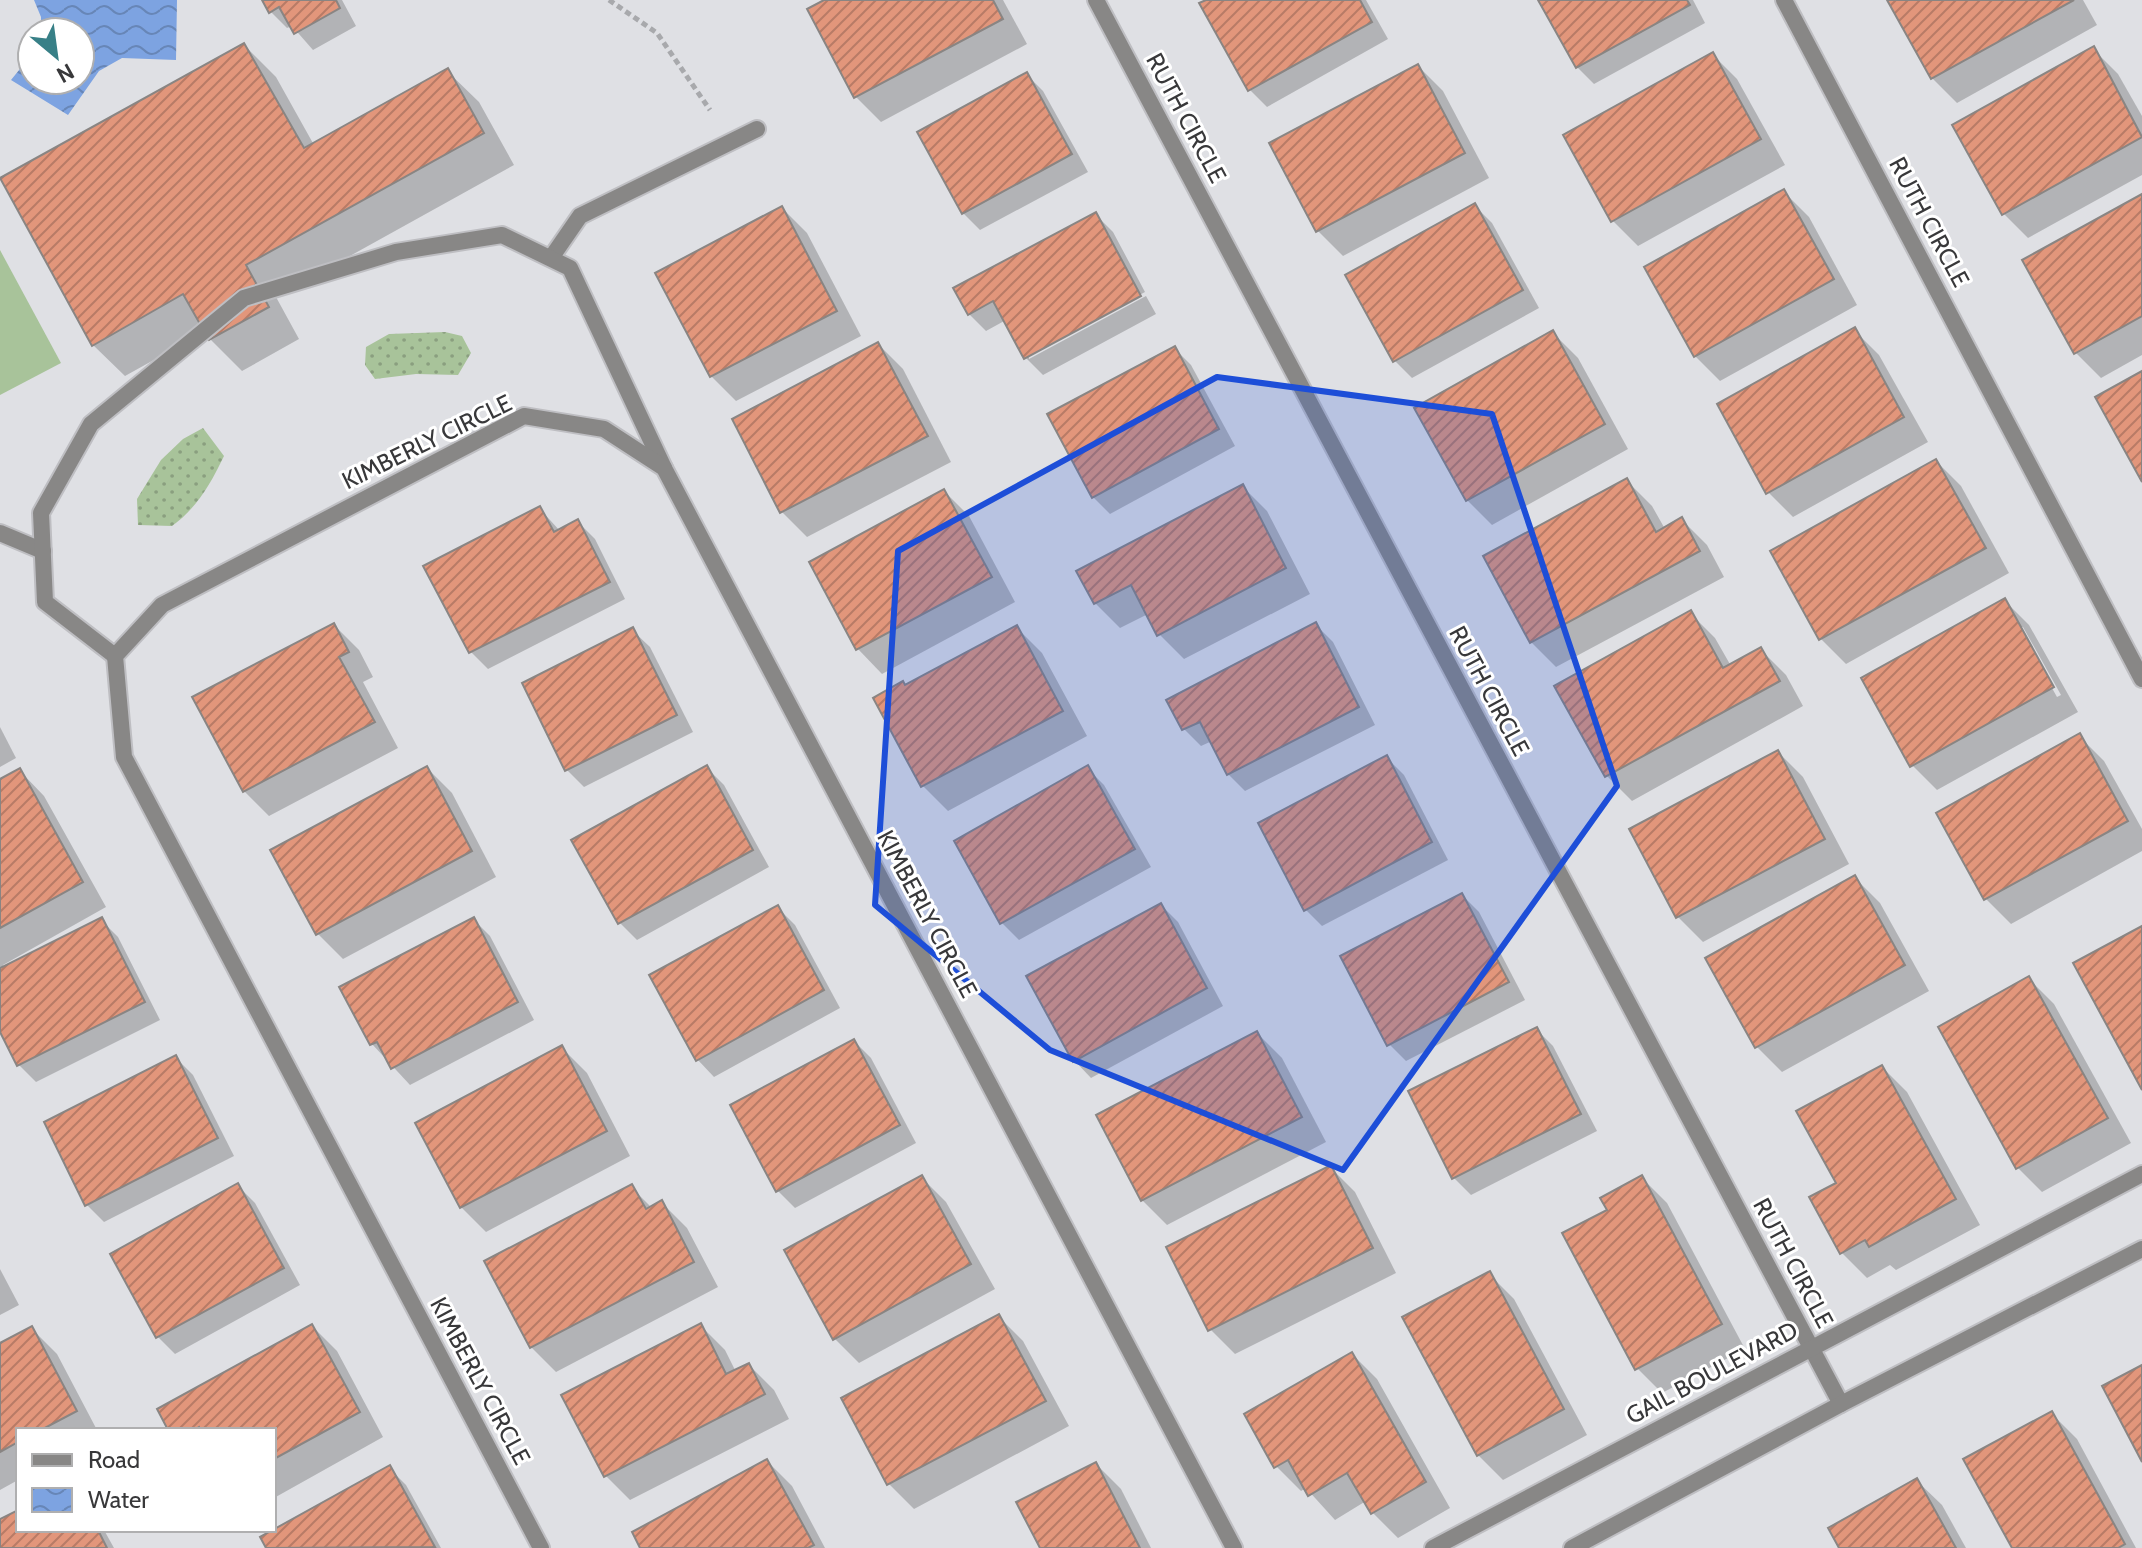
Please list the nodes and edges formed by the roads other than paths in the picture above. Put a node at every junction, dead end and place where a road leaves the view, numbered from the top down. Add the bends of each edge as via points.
1 (1096, 0) edge
2 (1784, 0) edge
3 (757, 129) dead end
4 (551, 258) junction
5 (664, 468) junction
6 (0, 533) edge
7 (43, 551) junction
8 (115, 656) junction
9 (2142, 679) edge
10 (2142, 1174) edge
11 (2142, 1249) edge
12 (1811, 1347) junction
13 (1841, 1404) junction
14 (541, 1548) edge
15 (1234, 1548) edge
16 (1433, 1548) edge
17 (1572, 1548) edge

1 - 12 street, RUTH CIRCLE
2 - 9 street, RUTH CIRCLE
3 - 4 street via 580,216
4 - 5 street via 570,268
4 - 7 street via 502,235 396,252 244,298 91,424 41,513
5 - 8 street, KIMBERLY CIRCLE via 604,429 524,416 162,605
5 - 15 street, KIMBERLY CIRCLE
6 - 7 street
7 - 8 street via 45,602
8 - 14 street, KIMBERLY CIRCLE via 124,757
10 - 12 street, GAIL BOULEVARD
11 - 13 street
12 - 13 street, RUTH CIRCLE
12 - 16 street, GAIL BOULEVARD
13 - 17 street

